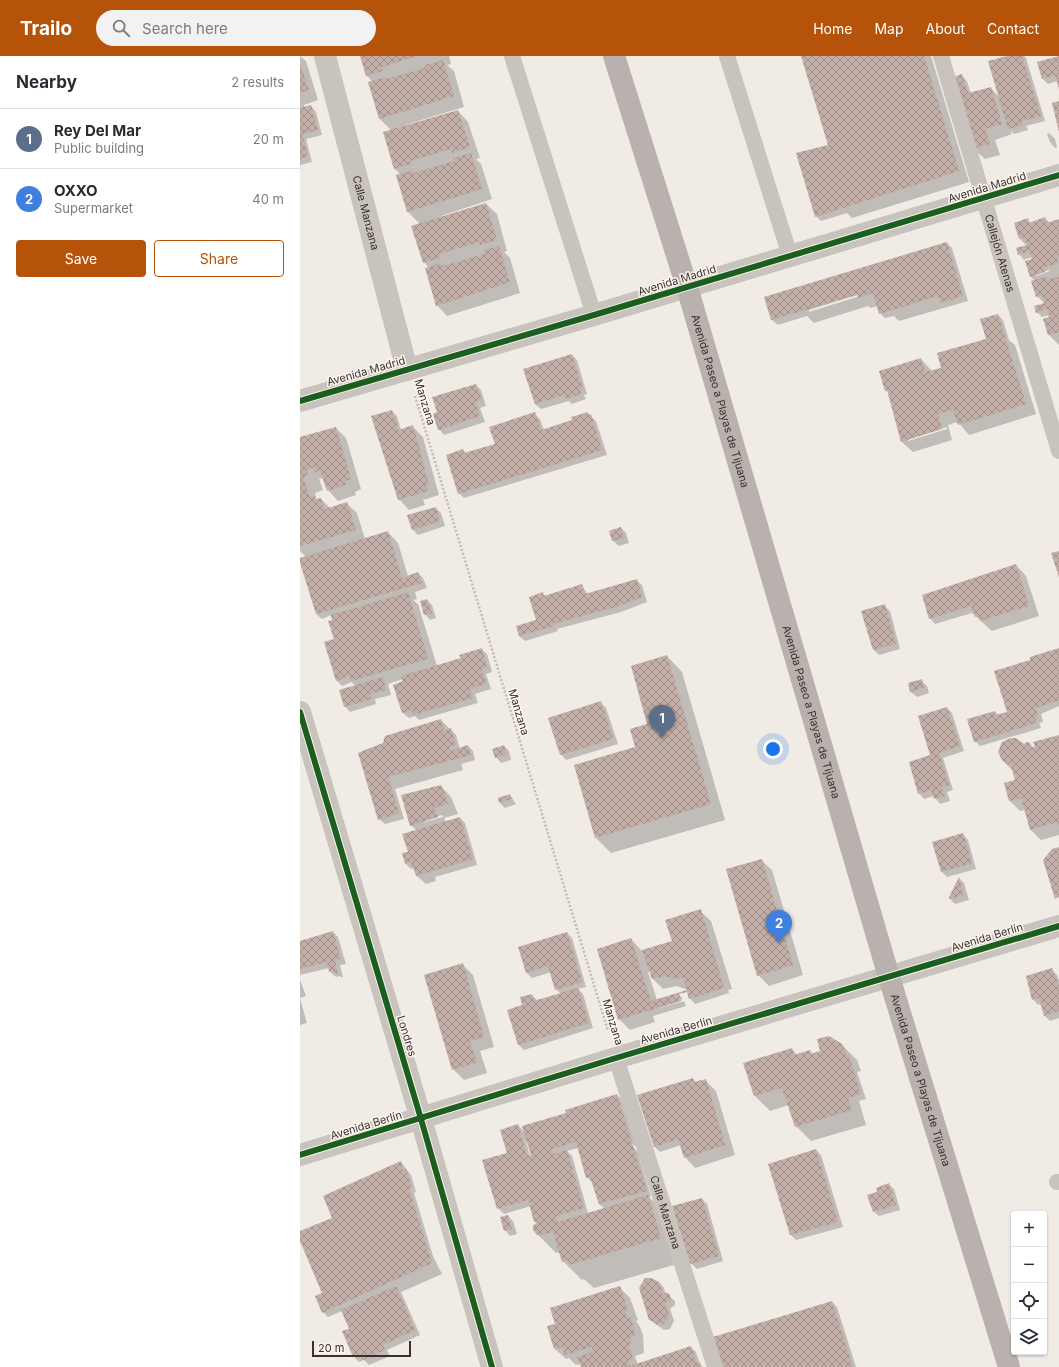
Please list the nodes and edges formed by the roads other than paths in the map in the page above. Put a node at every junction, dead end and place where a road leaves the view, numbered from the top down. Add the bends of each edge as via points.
1 (325, 56) edge
2 (512, 56) edge
3 (614, 56) edge
4 (727, 56) edge
5 (941, 56) edge
6 (1059, 175) edge
7 (984, 198) junction
8 (790, 256) junction
9 (687, 287) junction
10 (594, 315) junction
11 (407, 370) junction
12 (300, 401) edge
13 (1059, 451) edge
14 (300, 712) edge
15 (1059, 926) edge
16 (889, 978) junction
17 (616, 1058) junction
18 (421, 1119) junction
19 (300, 1155) edge
20 (492, 1367) edge
21 (715, 1367) edge
22 (1009, 1367) edge

1 - 11 street, Calle Manzana
2 - 10 lane
3 - 9 main road, Avenida Paseo a Playas de Tijuana
4 - 8 lane
5 - 7 lane, Callejón Atenas
6 - 7 street, Avenida Madrid
7 - 8 street, Avenida Madrid
7 - 13 lane, Callejón Atenas
8 - 9 street, Avenida Madrid
9 - 10 street, Avenida Madrid
9 - 16 main road, Avenida Paseo a Playas de Tijuana
10 - 11 street, Avenida Madrid
11 - 12 street, Avenida Madrid
14 - 18 street, Londres
15 - 16 street, Avenida Berlín
16 - 17 street, Avenida Berlín
16 - 22 main road, Avenida Paseo a Playas de Tijuana
17 - 18 street, Avenida Berlín
17 - 21 lane, Calle Manzana
18 - 19 street, Avenida Berlín
18 - 20 street, Londres

